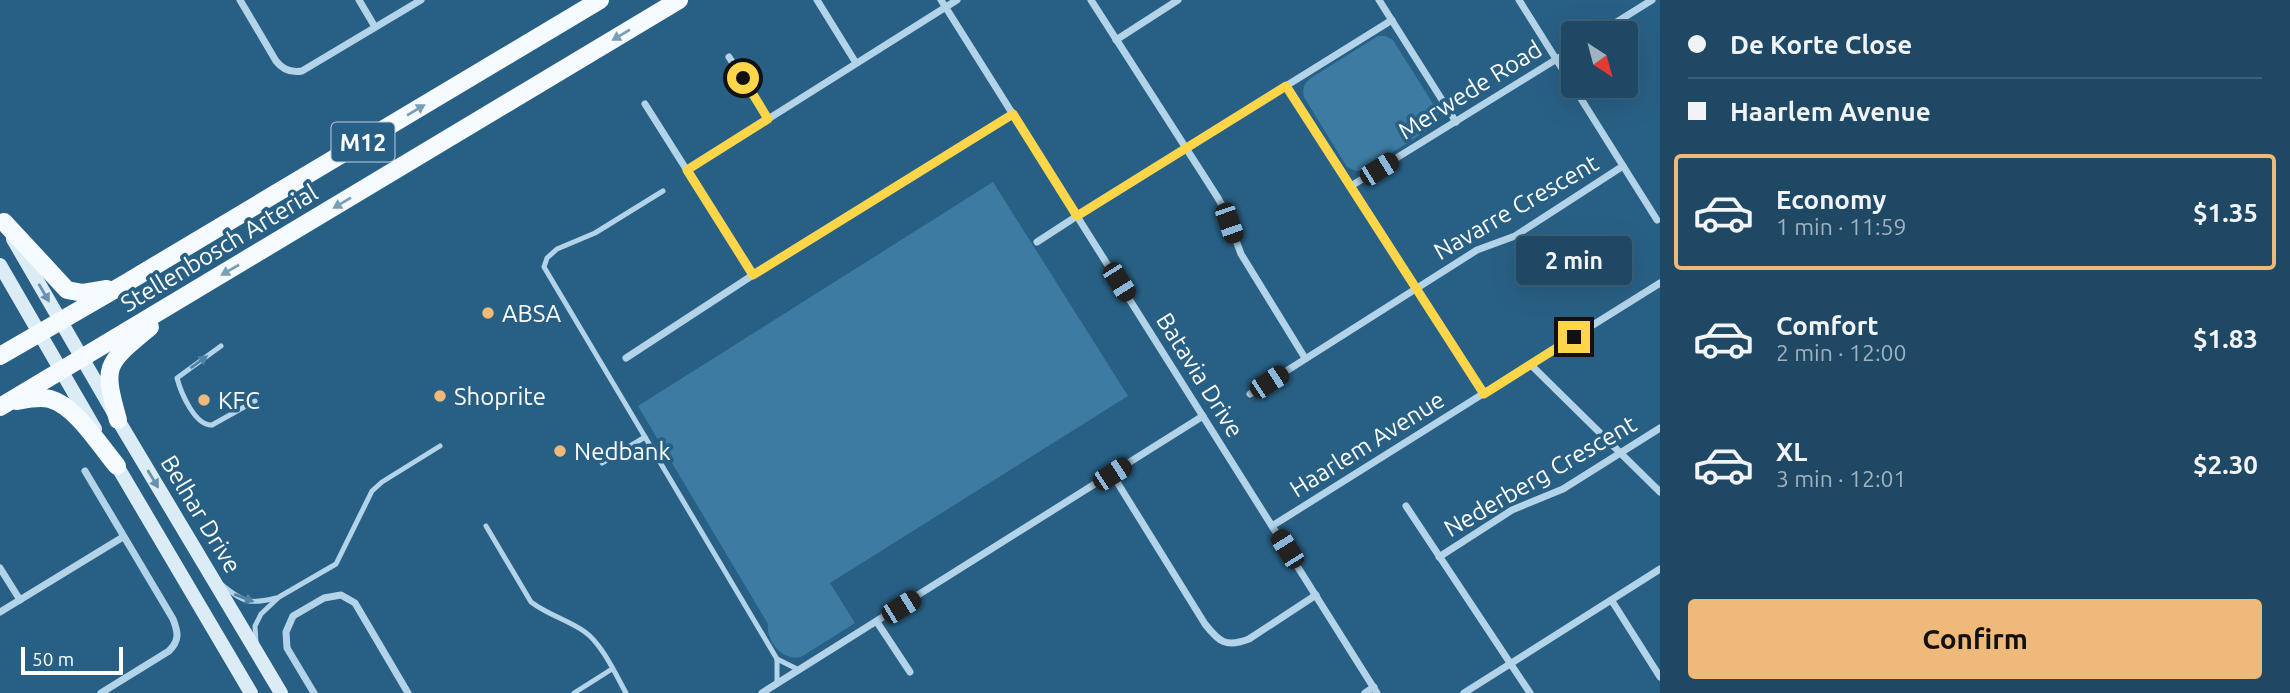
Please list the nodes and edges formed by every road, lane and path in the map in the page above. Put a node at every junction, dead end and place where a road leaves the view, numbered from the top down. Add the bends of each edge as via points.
1 (240, 0) edge
2 (359, 0) edge
3 (421, 0) edge
4 (600, 0) edge
5 (679, 0) edge
6 (817, 0) edge
7 (957, 0) edge
8 (1091, 0) edge
9 (1178, 0) edge
10 (1379, 0) edge
11 (1519, 0) edge
12 (1652, 0) edge
13 (943, 4) edge
14 (1392, 20) junction
15 (1618, 21) edge
16 (375, 27) junction
17 (1116, 40) junction
18 (730, 57) dead end
19 (1561, 57) edge
20 (1556, 60) junction
21 (856, 63) junction
22 (1286, 86) junction
23 (645, 104) dead end
24 (1013, 114) junction
25 (768, 119) junction
26 (1456, 122) junction
27 (1185, 149) junction
28 (1623, 166) junction
29 (687, 170) junction
30 (1351, 186) junction
31 (663, 191) dead end
32 (1077, 216) junction
33 (2, 219) edge
34 (1657, 220) dead end
35 (1037, 242) dead end
36 (0, 265) edge
37 (753, 275) junction
38 (1660, 283) edge
39 (126, 284) junction
40 (1417, 288) junction
41 (191, 293) junction
42 (60, 321) junction
43 (39, 334) junction
44 (221, 346) dead end
45 (0, 356) edge
46 (82, 357) junction
47 (626, 358) dead end
48 (1305, 358) junction
49 (1531, 365) junction
50 (61, 370) junction
51 (1250, 394) dead end
52 (1484, 394) junction
53 (255, 401) dead end
54 (3, 405) edge
55 (1203, 416) junction
56 (118, 420) junction
57 (1660, 428) edge
58 (645, 438) junction
59 (440, 446) dead end
60 (1620, 453) junction
61 (602, 463) dead end
62 (117, 466) junction
63 (85, 471) dead end
64 (1112, 474) junction
65 (1660, 492) edge
66 (1406, 506) dead end
67 (486, 526) dead end
68 (1272, 526) junction
69 (123, 537) junction
70 (1439, 557) junction
71 (0, 568) edge
72 (1660, 569) edge
73 (214, 579) junction
74 (1316, 595) junction
75 (279, 597) junction
76 (20, 600) junction
77 (1612, 601) junction
78 (0, 612) edge
79 (877, 622) junction
80 (777, 659) junction
81 (262, 662) junction
82 (1510, 663) junction
83 (612, 669) junction
84 (799, 670) junction
85 (910, 672) dead end
86 (1660, 677) edge
87 (777, 684) junction
88 (1376, 690) edge
89 (102, 693) edge
90 (251, 693) edge
91 (281, 693) edge
92 (314, 693) edge
93 (408, 693) edge
94 (574, 693) edge
95 (626, 693) edge
96 (762, 693) edge
97 (1365, 693) edge
98 (1464, 693) edge
99 (1530, 693) edge

1 - 16 street via 276,61 289,71 302,71
2 - 16 street
3 - 16 street
39 -> 4 main road, Stellenbosch Arterial / M12
5 -> 41 main road, Stellenbosch Arterial / M12
6 - 21 street
7 - 13 street
8 - 17 street
9 - 17 street
10 - 14 street
11 - 20 street, Navarre Crescent
12 - 15 street
13 - 21 street
13 - 24 street, Batavia Drive
14 - 22 street
14 - 26 street
17 - 27 street
18 - 25 street
19 - 20 street, Merwede Road
20 - 26 street, Merwede Road
20 - 28 street, Navarre Crescent
21 - 25 street
22 - 27 street
22 - 30 street
23 - 29 street
24 - 32 street, Batavia Drive
24 - 37 street
25 - 29 street
26 - 30 street, Merwede Road
27 - 32 street
27 - 48 street via 1225,211 1241,254
28 - 34 street, Navarre Crescent
28 - 40 street, Navarre Crescent via 1515,236 1477,250
29 - 37 street
30 - 40 street
31 - 58 lane via 595,233 557,248 544,267
32 - 35 street
32 - 55 street, Batavia Drive
33 - 39 main road via 67,290 83,293
33 -> 42 main road, Belhar Drive
36 - 43 main road, Belhar Drive
37 - 47 street
38 - 49 street, Haarlem Avenue
39 - 42 main road, Stellenbosch Arterial / M12
40 - 48 street, Navarre Crescent
40 - 52 street
41 - 46 main road, Stellenbosch Arterial / M12
41 - 56 main road via 111,365 108,383
42 - 43 main road, Stellenbosch Arterial / M12
42 - 46 main road, Belhar Drive
43 - 45 main road, M12
43 - 50 main road, Belhar Drive
53 -> 44 lane via 206,426 181,393 177,378
46 - 50 main road, Stellenbosch Arterial / M12
46 - 56 main road, Belhar Drive
48 - 51 street, Navarre Crescent
49 - 52 street, Haarlem Avenue
49 - 60 street
50 - 54 main road, Stellenbosch Arterial / M12
50 - 62 main road, Belhar Drive
52 - 68 street, Haarlem Avenue
54 - 62 main road via 41,398 58,402 74,413
55 - 64 street
55 - 68 street, Batavia Drive
56 -> 73 main road, Belhar Drive
57 - 60 street, Nederberg Crescent
58 - 61 lane
58 - 80 lane
59 - 75 lane via 372,491 336,564
60 - 65 street
60 - 70 street, Nederberg Crescent via 1550,495 1512,510
62 - 90 main road, Belhar Drive
63 - 69 street
64 - 74 street via 1205,624 1225,643 1249,639
64 - 79 street
66 - 70 street, Nederberg Crescent
67 - 83 lane via 531,602 594,639
68 - 74 street, Batavia Drive
69 - 76 street
69 - 89 street via 173,619 178,637 169,651
70 - 82 street, Nederberg Crescent
71 - 76 street
72 - 77 street
73 -> 75 lane via 248,602
73 - 81 main road, Belhar Drive
74 - 88 street, Batavia Drive
75 - 81 lane via 255,626
76 - 78 street
77 - 82 street
77 - 86 street
79 - 84 street
79 - 85 street
80 - 84 lane
80 - 87 lane
81 - 91 main road, Belhar Drive
82 - 98 street
82 - 99 street, Nederberg Crescent
83 - 94 lane
83 - 95 lane
84 - 87 street
87 - 96 street
88 - 97 street
92 - 93 street via 287,648 286,632 293,616 324,598 341,596 355,603

